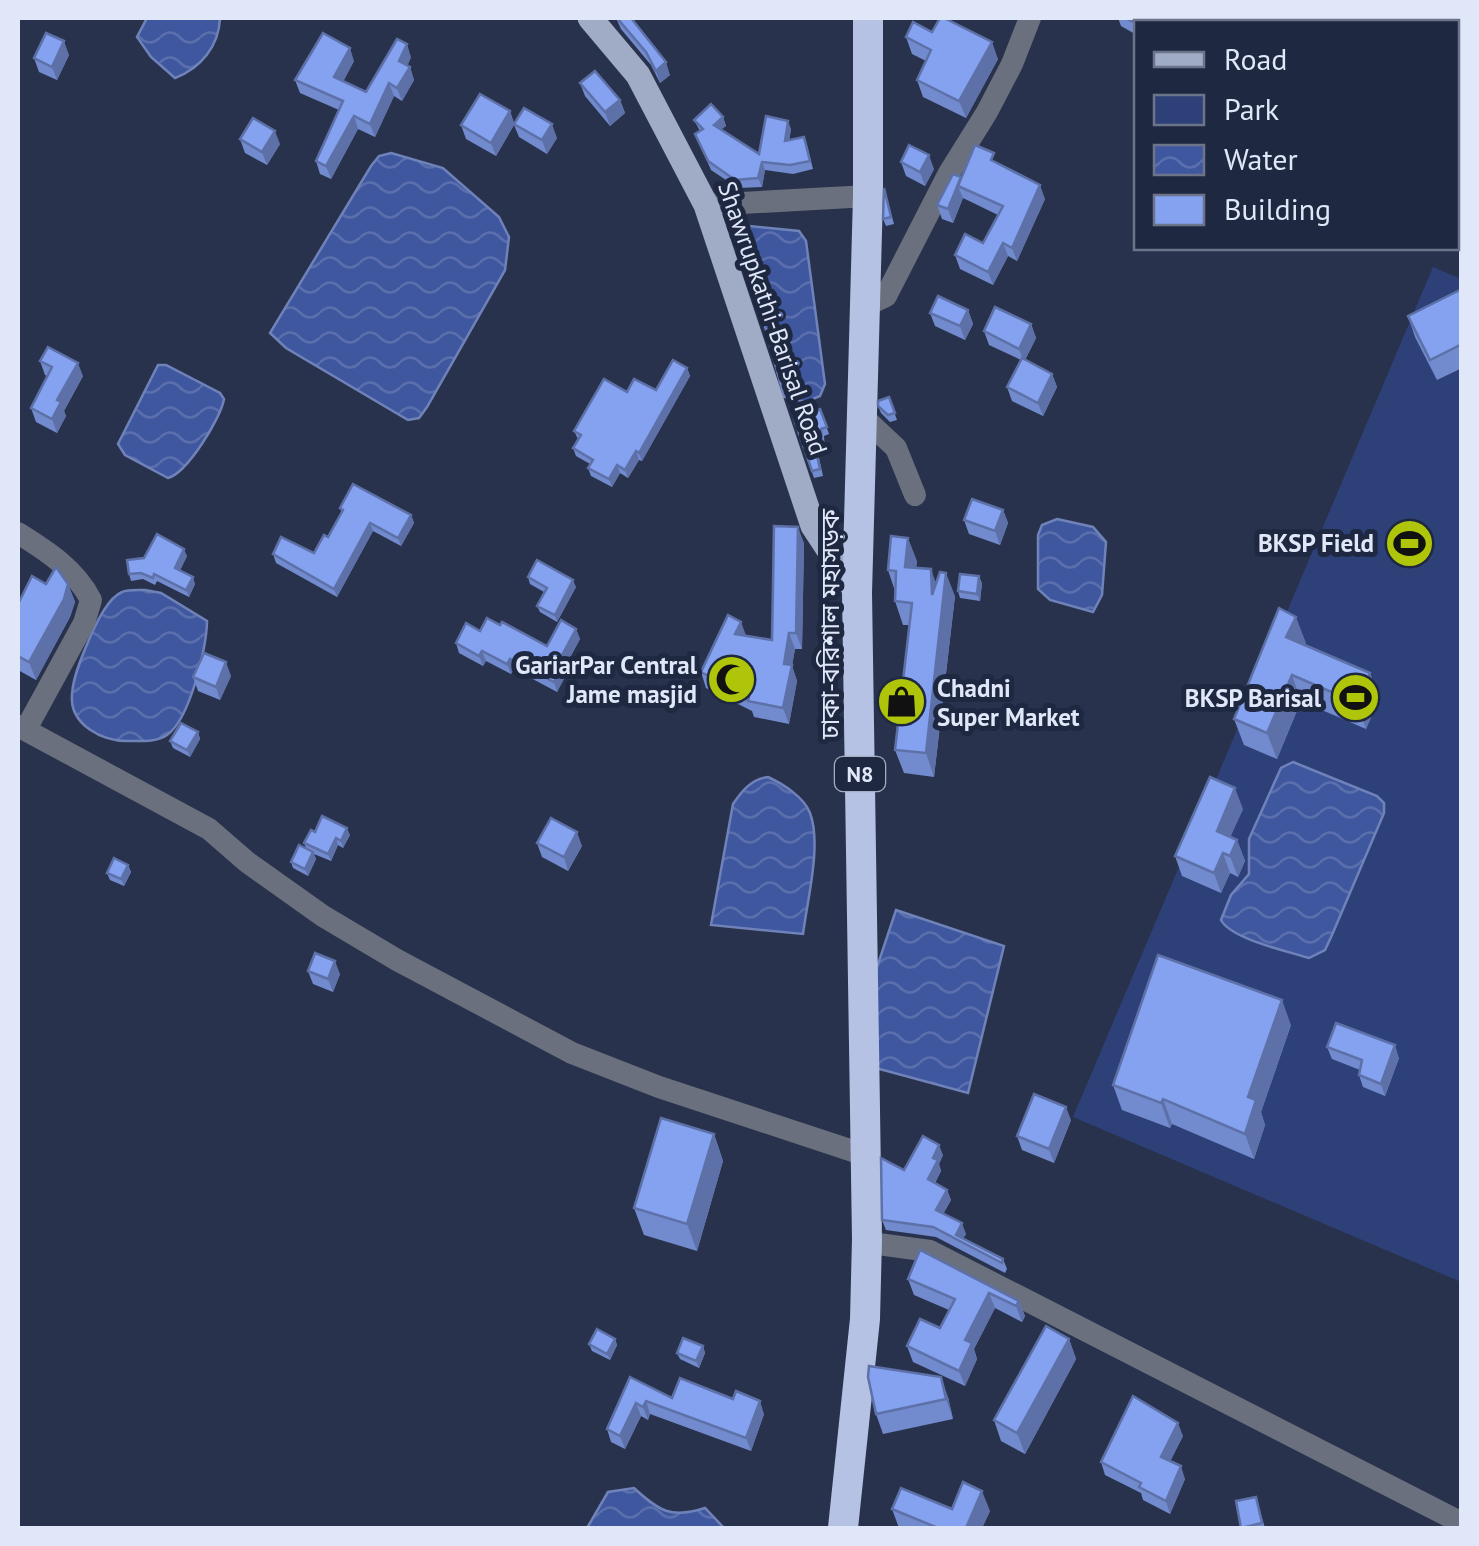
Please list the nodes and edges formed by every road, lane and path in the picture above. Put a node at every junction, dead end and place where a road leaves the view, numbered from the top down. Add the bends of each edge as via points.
1 (590, 18) edge
2 (868, 18) edge
3 (1030, 18) edge
4 (868, 196) junction
5 (706, 205) junction
6 (865, 306) junction
7 (862, 416) junction
8 (914, 495) dead end
9 (18, 533) edge
10 (857, 593) junction
11 (22, 728) edge
12 (864, 1155) junction
13 (868, 1239) junction
14 (1462, 1523) edge
15 (843, 1528) edge

1 - 5 main road, Shawrupkathi-Barisal Road via 638,75
2 - 4 highway, ঢাকা-বরিশাল মহাসড়ক / N8
3 - 6 street via 1012,64 886,296
4 - 5 street
4 - 6 highway, ঢাকা-বরিশাল মহাসড়ক / N8
5 - 10 main road, Shawrupkathi-Barisal Road via 813,526
6 - 7 highway, ঢাকা-বরিশাল মহাসড়ক / N8
7 - 8 street via 896,448
7 - 10 highway, ঢাকা-বরিশাল মহাসড়ক / N8
9 - 11 street via 52,554 91,600 84,624
10 - 12 highway, ঢাকা-বরিশাল মহাসড়ক / N8
11 - 12 street via 209,829 323,916 397,960 572,1053
12 - 13 highway, ঢাকা-বরিশাল মহাসড়ক / N8
13 - 14 street via 930,1251
13 - 15 highway, ঢাকা-বরিশাল মহাসড়ক / N8

